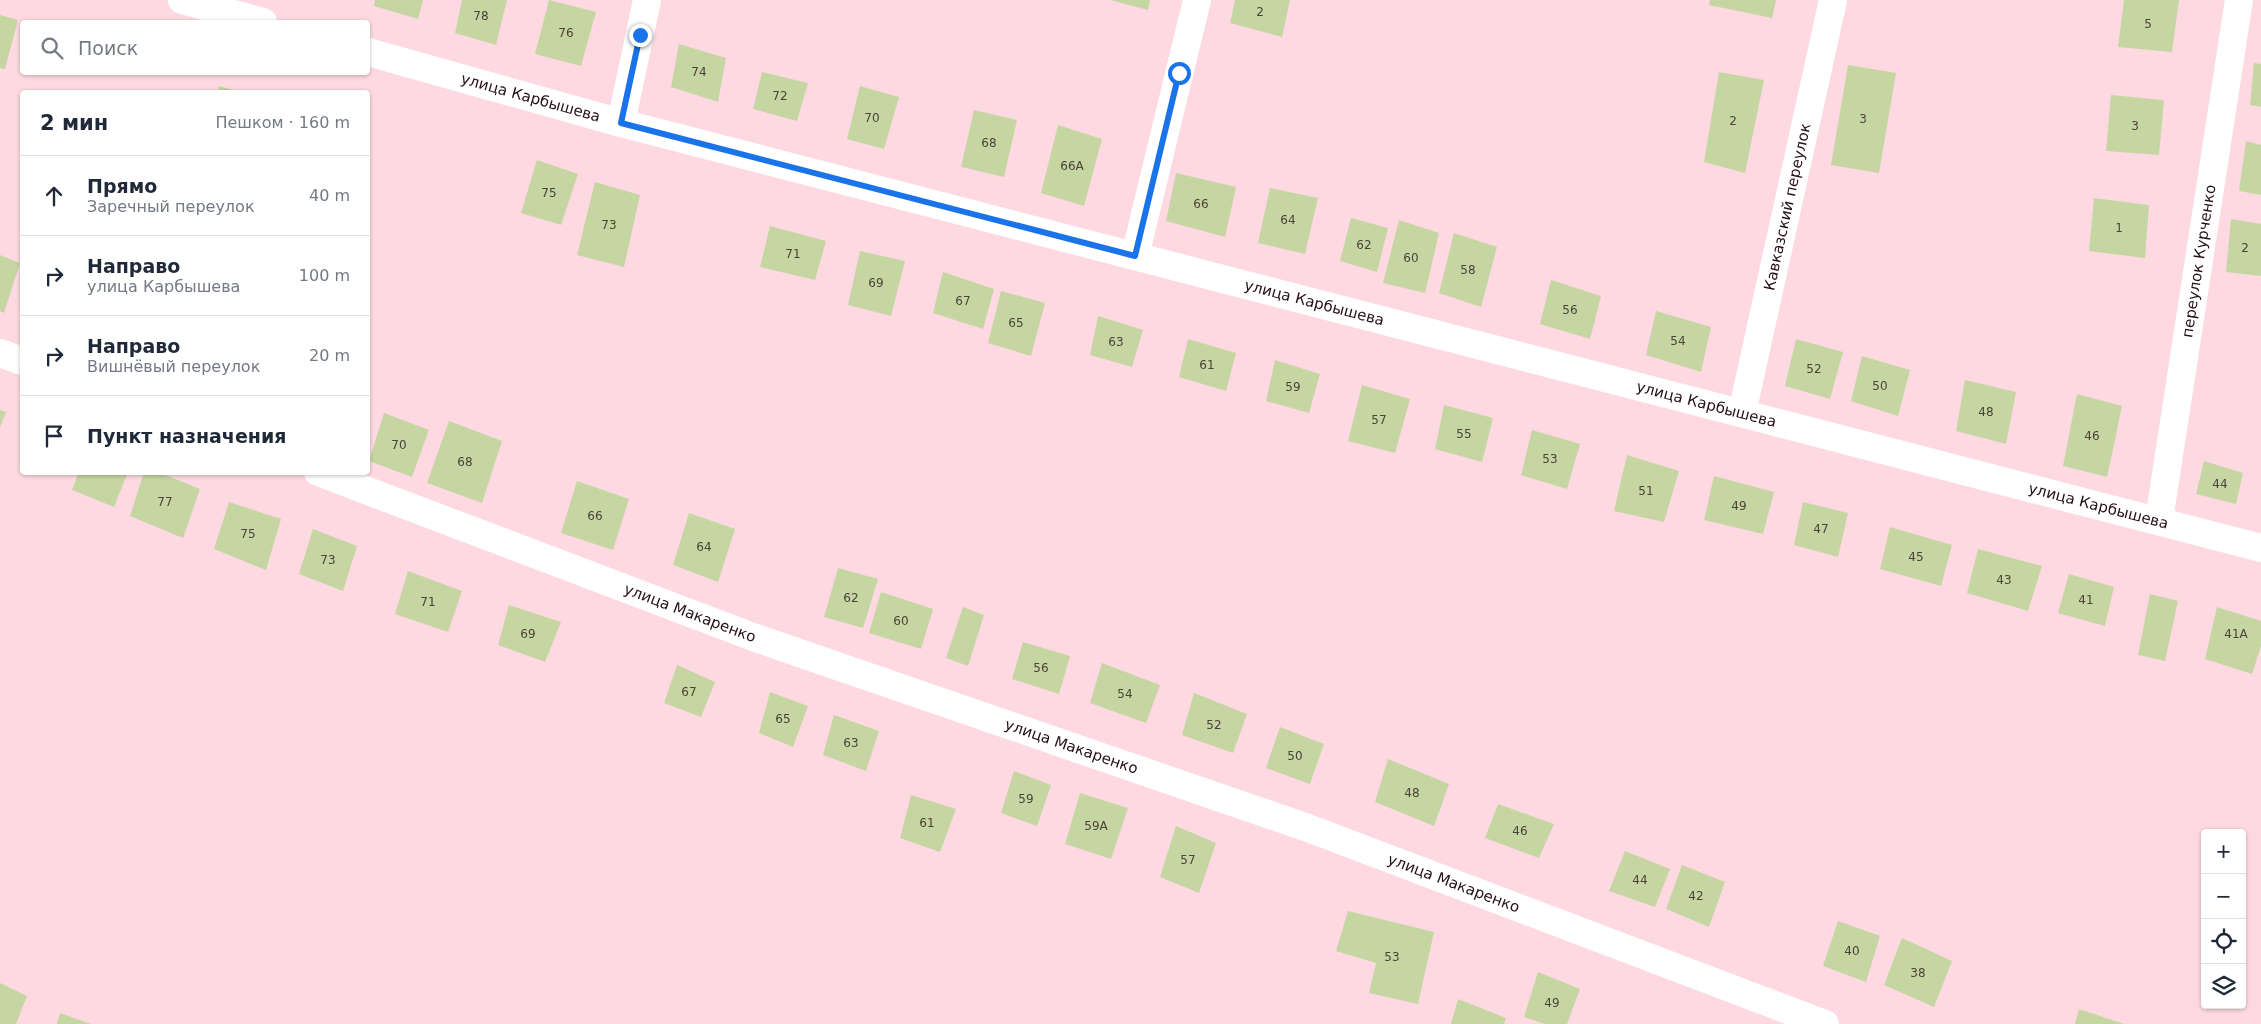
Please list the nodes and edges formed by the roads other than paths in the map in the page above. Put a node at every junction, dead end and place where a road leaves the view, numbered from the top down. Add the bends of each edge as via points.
1 (182, 0) edge
2 (647, 0) edge
3 (1197, 0) edge
4 (1833, 0) edge
5 (2239, 0) edge
6 (256, 20) edge
7 (370, 53) edge
8 (621, 123) junction
9 (1135, 256) junction
10 (0, 353) edge
11 (20, 360) edge
12 (1742, 413) junction
13 (326, 475) edge
14 (2159, 520) junction
15 (2261, 548) edge
16 (1825, 1024) edge

1 - 6 street
2 - 8 street
3 - 9 street
4 - 12 street, Кавказский переулок
5 - 14 street, переулок Курченко
7 - 8 street, улица Карбышева
8 - 9 street, улица Карбышева
9 - 12 street, улица Карбышева
10 - 11 street
12 - 14 street, улица Карбышева
13 - 16 street, улица Макаренко via 753,637 1308,828
14 - 15 street, улица Карбышева

